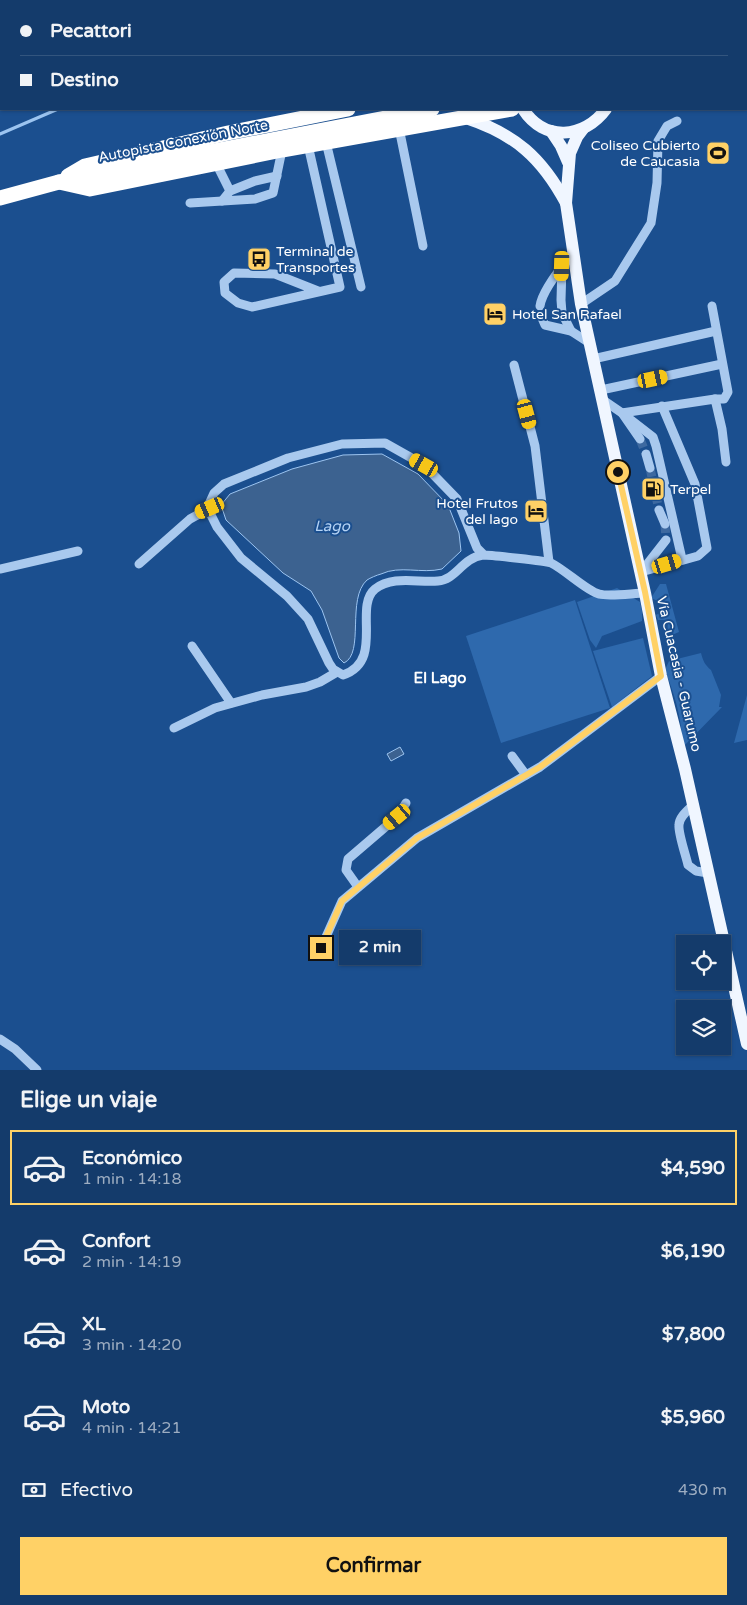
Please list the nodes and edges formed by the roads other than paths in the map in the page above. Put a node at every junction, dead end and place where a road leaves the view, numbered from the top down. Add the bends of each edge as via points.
1 (343, 110) edge
2 (427, 110) edge
3 (507, 110) edge
4 (524, 110) edge
5 (605, 110) edge
6 (466, 118) junction
7 (677, 121) dead end
8 (398, 128) junction
9 (582, 129) junction
10 (551, 131) junction
11 (326, 142) junction
12 (308, 145) junction
13 (282, 150) junction
14 (568, 162) junction
15 (216, 163) junction
16 (277, 176) junction
17 (59, 182) junction
18 (230, 191) junction
19 (0, 198) edge
20 (222, 201) junction
21 (190, 203) dead end
22 (566, 203) junction
23 (423, 246) dead end
24 (572, 254) junction
25 (562, 266) junction
26 (361, 287) dead end
27 (318, 291) junction
28 (581, 304) junction
29 (540, 306) dead end
30 (712, 306) dead end
31 (542, 318) dead end
32 (571, 330) junction
33 (716, 331) junction
34 (588, 342) junction
35 (593, 359) junction
36 (722, 364) junction
37 (514, 365) dead end
38 (602, 395) junction
39 (715, 399) junction
40 (662, 406) junction
41 (622, 413) junction
42 (640, 439) tunnel mouth
43 (646, 454) tunnel mouth
44 (726, 462) dead end
45 (650, 468) tunnel mouth
46 (210, 508) junction
47 (659, 510) tunnel mouth
48 (665, 524) tunnel mouth
49 (666, 540) tunnel mouth
50 (78, 551) dead end
51 (484, 555) junction
52 (682, 560) junction
53 (549, 562) junction
54 (139, 564) dead end
55 (0, 569) edge
56 (640, 572) junction
57 (645, 592) junction
58 (192, 646) dead end
59 (337, 672) junction
60 (661, 676) junction
61 (232, 703) junction
62 (174, 728) dead end
63 (512, 756) dead end
64 (526, 775) junction
65 (406, 803) dead end
66 (693, 805) junction
67 (708, 874) junction
68 (358, 887) junction
69 (321, 948) dead end
70 (746, 1037) edge
71 (0, 1039) edge
72 (37, 1070) edge

1 - 17 highway via 85,166
2 - 17 highway, Autopista Conexión Norte
3 - 6 highway
4 - 10 main road via 537,124
5 - 9 main road
6 - 8 highway
6 - 22 main road via 501,132 526,149 542,165
7 - 28 street via 667,126 658,141 657,183 651,223 615,282
8 - 11 highway
8 - 23 street
9 - 10 main road
9 - 14 main road, Vía Cuacasia - Guarumo
10 - 14 main road, Vía Cuacasia - Guarumo
11 - 12 highway
11 - 26 street
12 - 13 highway
12 - 27 street via 340,287
13 - 15 highway
13 - 16 street
14 - 22 main road, Vía Cuacasia - Guarumo
15 - 17 highway via 90,189
15 - 18 street
16 - 18 street
16 - 20 street via 273,193 255,199
17 - 19 highway
18 - 20 street
20 - 21 street
22 - 24 main road, Vía Cuacasia - Guarumo
24 - 25 street
24 - 28 main road, Vía Cuacasia - Guarumo
25 - 29 street
25 - 32 street via 561,307
27 - 27 street via 252,307 238,303 225,293 224,282 234,273 275,274
28 - 34 main road, Vía Cuacasia - Guarumo
30 - 33 street
31 - 32 street via 545,325
32 - 34 street
33 - 35 street
33 - 36 street
34 - 35 main road, Vía Cuacasia - Guarumo
35 - 38 main road, Vía Cuacasia - Guarumo
36 - 38 street
36 - 39 street via 728,392 724,399
37 - 53 street via 535,446
38 - 41 street
38 - 56 main road, Vía Cuacasia - Guarumo
39 - 40 street
39 - 44 street
40 - 41 street
40 - 52 street via 695,484 707,548 698,556
41 - 42 street
41 - 52 street via 653,437
43 - 45 street
46 - 51 street via 214,493 224,484 288,458 342,444 385,443 424,465 457,499 477,548
46 - 54 street via 190,519
46 - 59 street via 217,527 241,558 287,596 308,619 329,663
47 - 48 street
49 - 56 street
50 - 55 street
51 - 53 street
51 - 59 street via 467,561 447,579 396,580 374,589 369,598 367,639 360,664 353,672 343,675
52 - 56 street
53 - 57 street via 599,594
56 - 57 main road, Vía Cuacasia - Guarumo
57 - 60 main road, Vía Cuacasia - Guarumo
58 - 61 street
59 - 61 street via 306,687
60 - 64 street
60 - 66 main road, Vía Cuacasia - Guarumo
61 - 62 street
63 - 64 street
64 - 68 street via 417,838
65 - 68 street via 397,817 348,859 346,870
66 - 67 main road, Vía Cuacasia - Guarumo
66 - 67 street via 678,824 679,830 688,865
67 - 70 main road, Vía Cuacasia - Guarumo
68 - 69 street via 342,901
71 - 72 street

